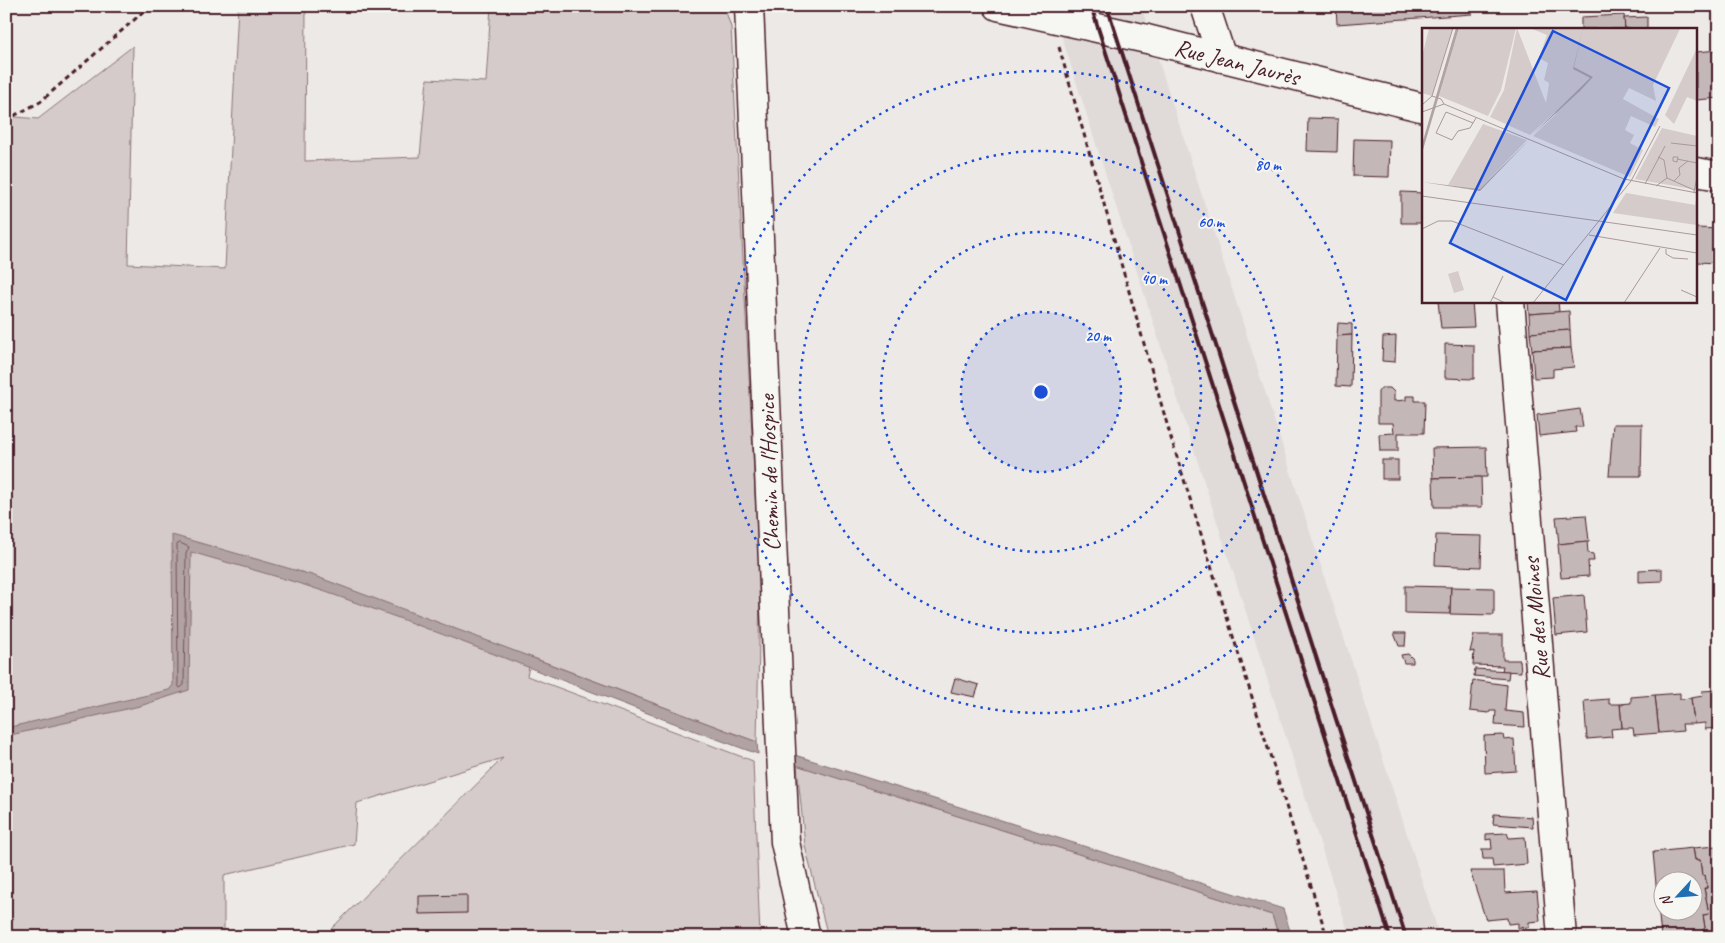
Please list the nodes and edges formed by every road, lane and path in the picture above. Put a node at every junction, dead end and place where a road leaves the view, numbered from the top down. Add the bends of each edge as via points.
1 (150, 6) edge
2 (749, 6) edge
3 (998, 6) edge
4 (1205, 6) edge
5 (1051, 16) junction
6 (1222, 58) junction
7 (1422, 108) edge
8 (6, 120) edge
9 (1698, 172) edge
10 (1719, 176) edge
11 (1510, 302) edge
12 (806, 937) edge
13 (1327, 937) edge
14 (1562, 937) edge

1 - 8 path via 40,102
2 - 12 street, Chemin de l'Hospice via 784,842
3 - 5 street, Rue Jean Jaurès
4 - 6 street
5 - 6 street, Rue Jean Jaurès
5 - 13 path via 1171,438
6 - 7 street, Rue Jean Jaurès
9 - 10 street
11 - 14 street, Rue des Moines

